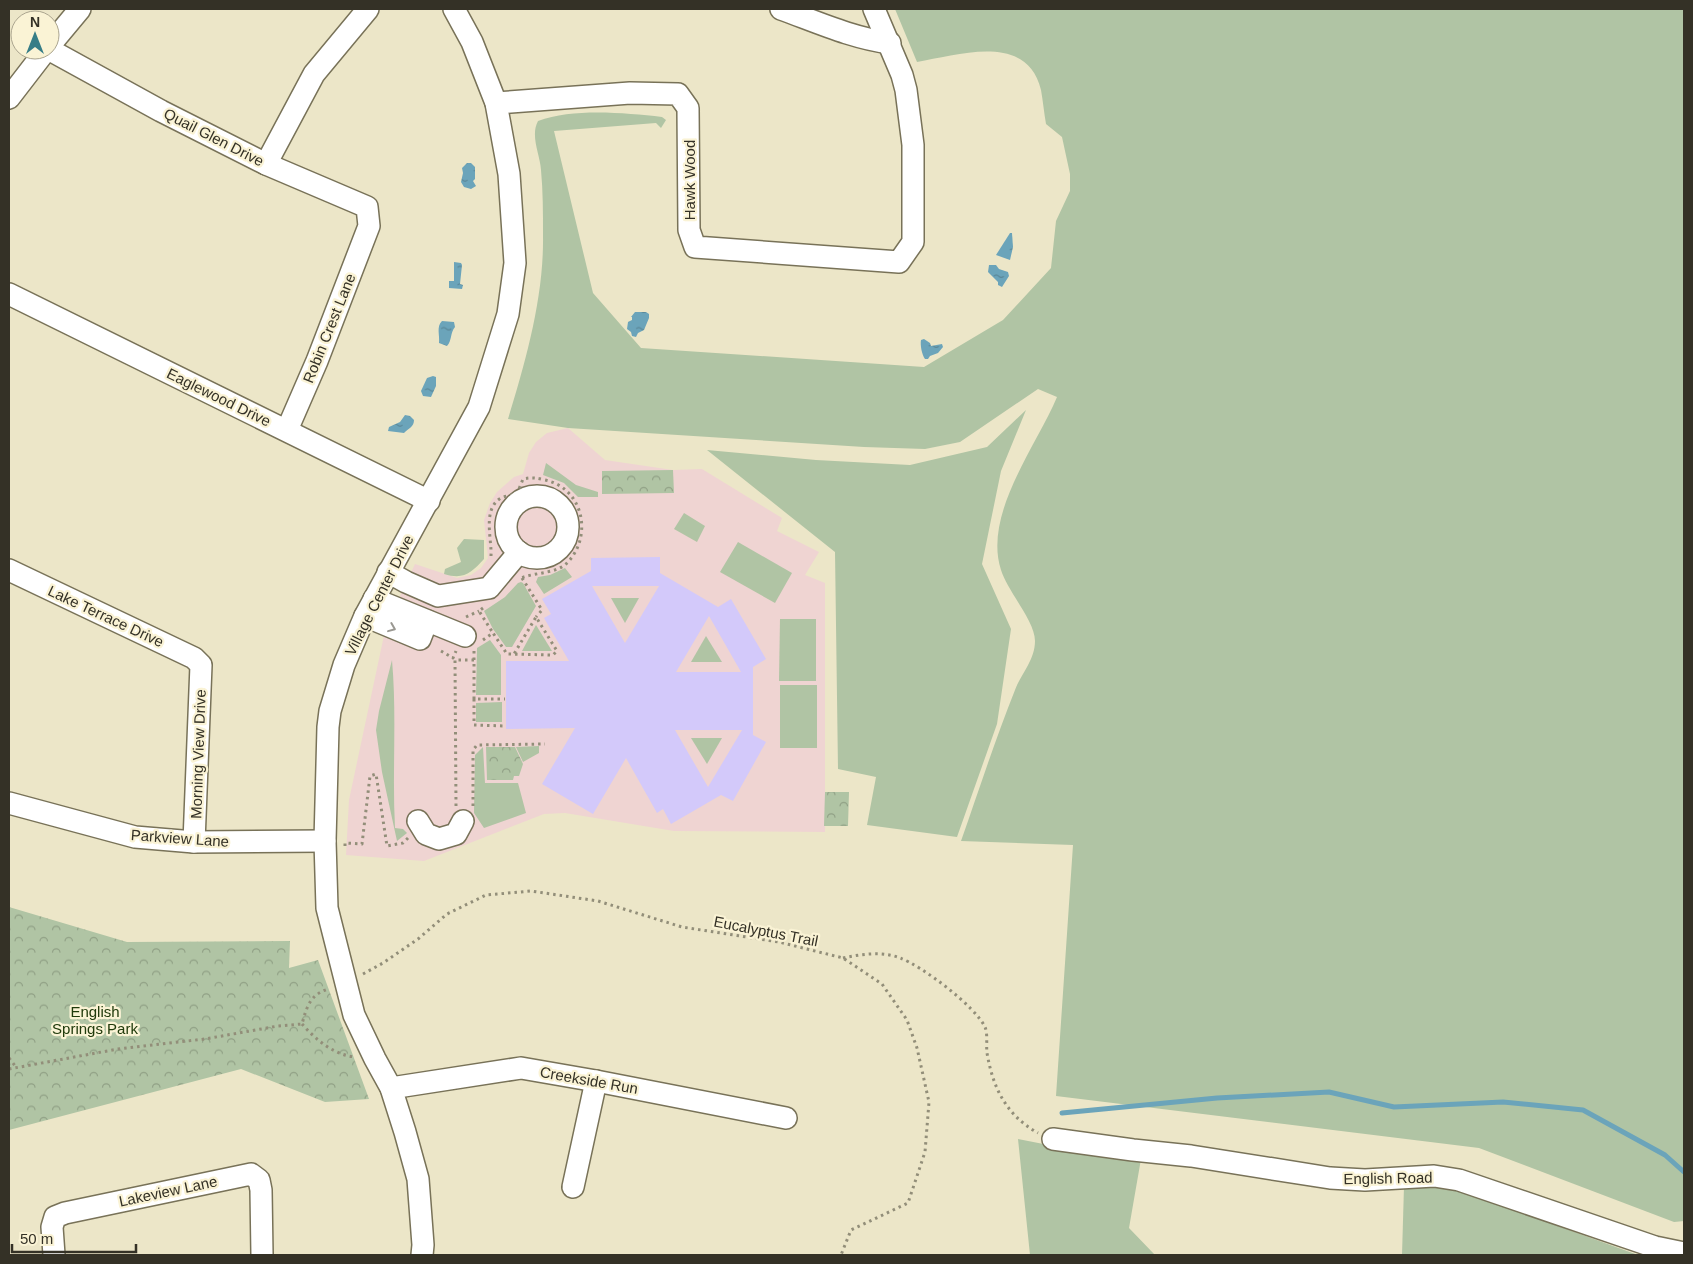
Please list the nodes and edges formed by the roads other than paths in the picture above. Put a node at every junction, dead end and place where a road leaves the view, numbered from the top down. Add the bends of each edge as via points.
1 (80, 9) edge
2 (368, 9) edge
3 (454, 9) edge
4 (781, 9) edge
5 (874, 9) edge
6 (60, 33) edge
7 (890, 43) junction
8 (60, 56) edge
9 (40, 60) edge
10 (9, 98) edge
11 (496, 103) junction
12 (266, 164) junction
13 (369, 226) joint
14 (9, 294) edge
15 (288, 430) junction
16 (429, 500) junction
17 (516, 550) dead end
18 (390, 568) junction
19 (9, 570) edge
20 (369, 608) junction
21 (473, 641) road end
22 (201, 665) joint
23 (9, 804) edge
24 (459, 817) road end
25 (418, 822) dead end
26 (325, 841) junction
27 (194, 842) junction
28 (596, 1081) junction
29 (391, 1088) junction
30 (786, 1118) dead end
31 (1053, 1139) road end
32 (573, 1186) dead end
33 (1684, 1253) edge
34 (54, 1255) edge
35 (262, 1255) edge
36 (422, 1255) edge

1 - 6 street
2 - 12 street via 314,74
3 - 11 street, Village Center Drive via 472,42
4 - 7 street via 857,37
5 - 7 street
7 - 11 street, Hawk Wood via 906,90 913,145 913,242 899,262 695,247 689,230 688,108 678,94 630,93
8 - 12 street, Quail Glen Drive
9 - 10 street
11 - 16 street, Village Center Drive via 509,174 515,263 508,314 479,406
12 - 13 street, Quail Glen Drive via 367,207
13 - 15 street, Robin Crest Lane
14 - 15 street, Eaglewood Drive
15 - 16 street, Eaglewood Drive
16 - 18 street, Village Center Drive
17 - 18 street via 484,582 442,588
18 - 20 street, Village Center Drive
19 - 22 street, Lake Terrace Drive via 194,658
20 - 21 street via 427,621
20 - 26 street, Village Center Drive via 344,665 330,711
22 - 27 street, Morning View Drive
23 - 27 street, Parkview Lane via 134,838
24 - 25 street via 456,834 439,839 426,834
26 - 27 street, Parkview Lane
26 - 29 street, Village Center Drive via 328,908 354,1015
28 - 29 street, Creekside Run via 521,1068
28 - 30 street, Creekside Run
28 - 32 street
29 - 36 street, Village Center Drive via 418,1179
31 - 33 street, English Road via 1330,1178 1365,1180 1434,1176 1459,1180 1655,1247
34 - 35 street, Lakeview Lane via 52,1227 55,1217 251,1174 259,1180 261,1190

